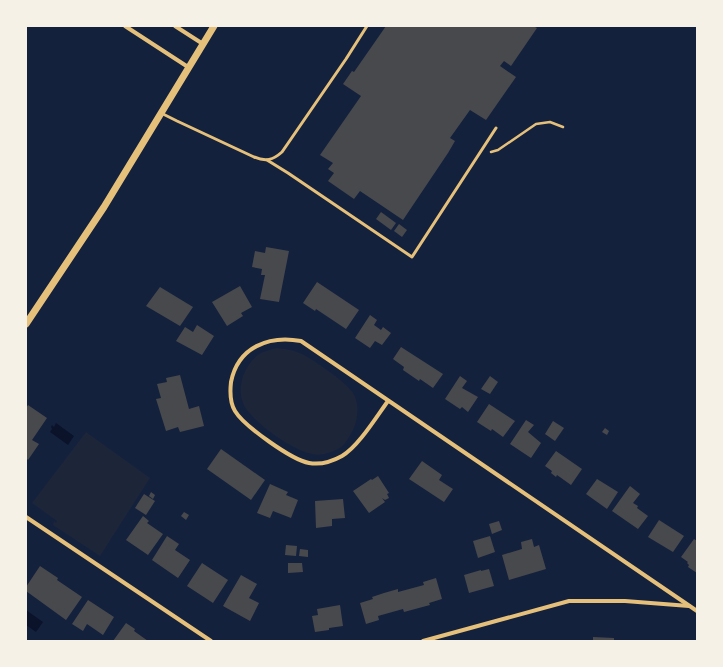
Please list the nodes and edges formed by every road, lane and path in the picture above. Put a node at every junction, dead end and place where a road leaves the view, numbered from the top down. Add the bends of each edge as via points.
1 (125, 26) edge
2 (175, 26) edge
3 (214, 26) edge
4 (367, 26) edge
5 (203, 44) junction
6 (188, 67) junction
7 (161, 113) junction
8 (563, 127) dead end
9 (496, 128) dead end
10 (481, 152) junction
11 (267, 160) junction
12 (26, 324) edge
13 (388, 401) junction
14 (26, 517) edge
15 (689, 606) junction
16 (697, 611) edge
17 (211, 641) edge
18 (423, 641) edge

1 - 6 street
2 - 5 street
3 - 5 street
4 - 11 lane via 282,152 277,157
5 - 6 street
6 - 7 street
7 - 11 lane via 239,150
7 - 12 street via 104,206
8 - 10 path via 550,122 536,124 498,150
9 - 10 lane
10 - 11 lane via 412,257
13 - 13 street via 301,341 283,339 267,342 248,351 236,366 230,387 235,411 244,422 281,449 309,463 341,457 357,442
13 - 15 street
14 - 17 street
15 - 16 street
15 - 18 street via 625,601 569,601

